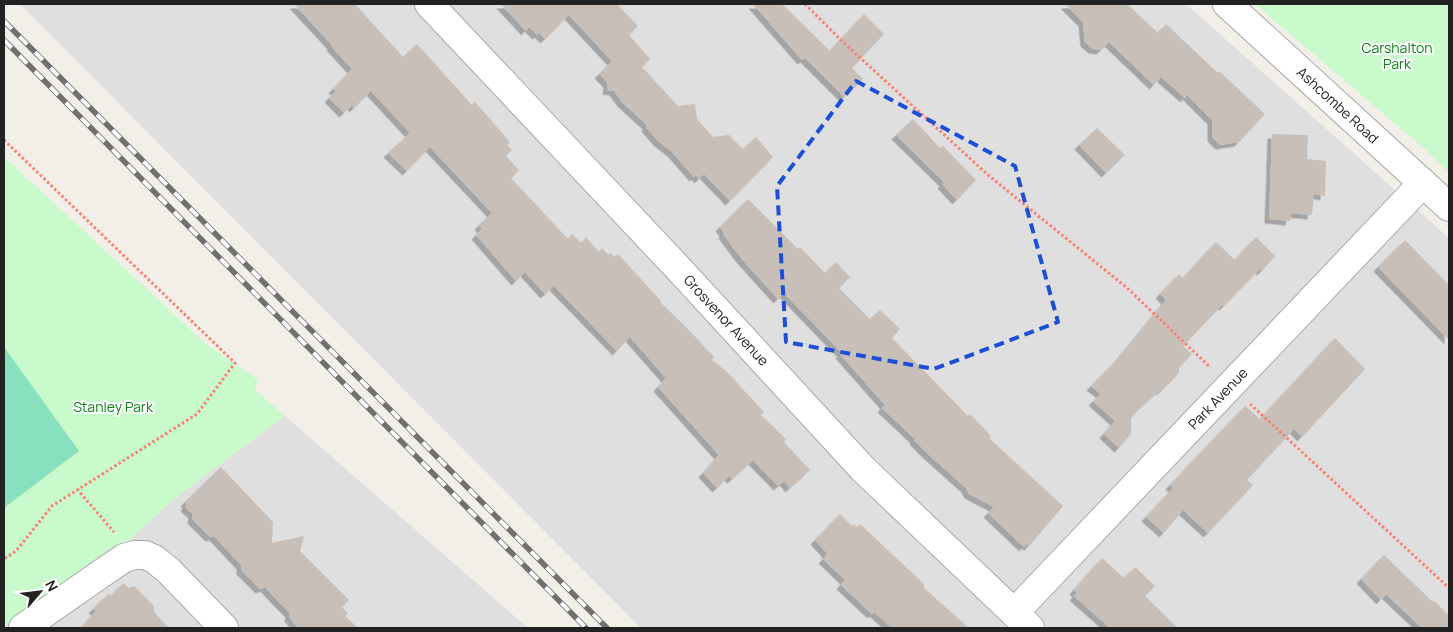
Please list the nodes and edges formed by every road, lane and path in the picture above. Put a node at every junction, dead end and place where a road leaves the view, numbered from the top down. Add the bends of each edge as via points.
1 (429, 4) edge
2 (805, 4) edge
3 (1228, 4) edge
4 (4, 140) edge
5 (1422, 183) junction
6 (1449, 207) edge
7 (1230, 386) junction
8 (77, 489) junction
9 (134, 555) junction
10 (4, 560) edge
11 (1449, 588) edge
12 (1022, 621) edge
13 (23, 628) edge
14 (224, 628) edge

1 - 12 street, Grosvenor Avenue via 678,267 863,469
2 - 7 path via 988,175 1126,288
3 - 5 street, Ashcombe Road
4 - 8 path via 235,363 196,414
5 - 6 street, Ashcombe Road
5 - 7 street, Park Avenue
7 - 11 path
7 - 12 street, Park Avenue
8 - 9 path
8 - 10 path via 52,506 16,551
9 - 13 street via 124,558
9 - 14 street via 154,559 168,570

